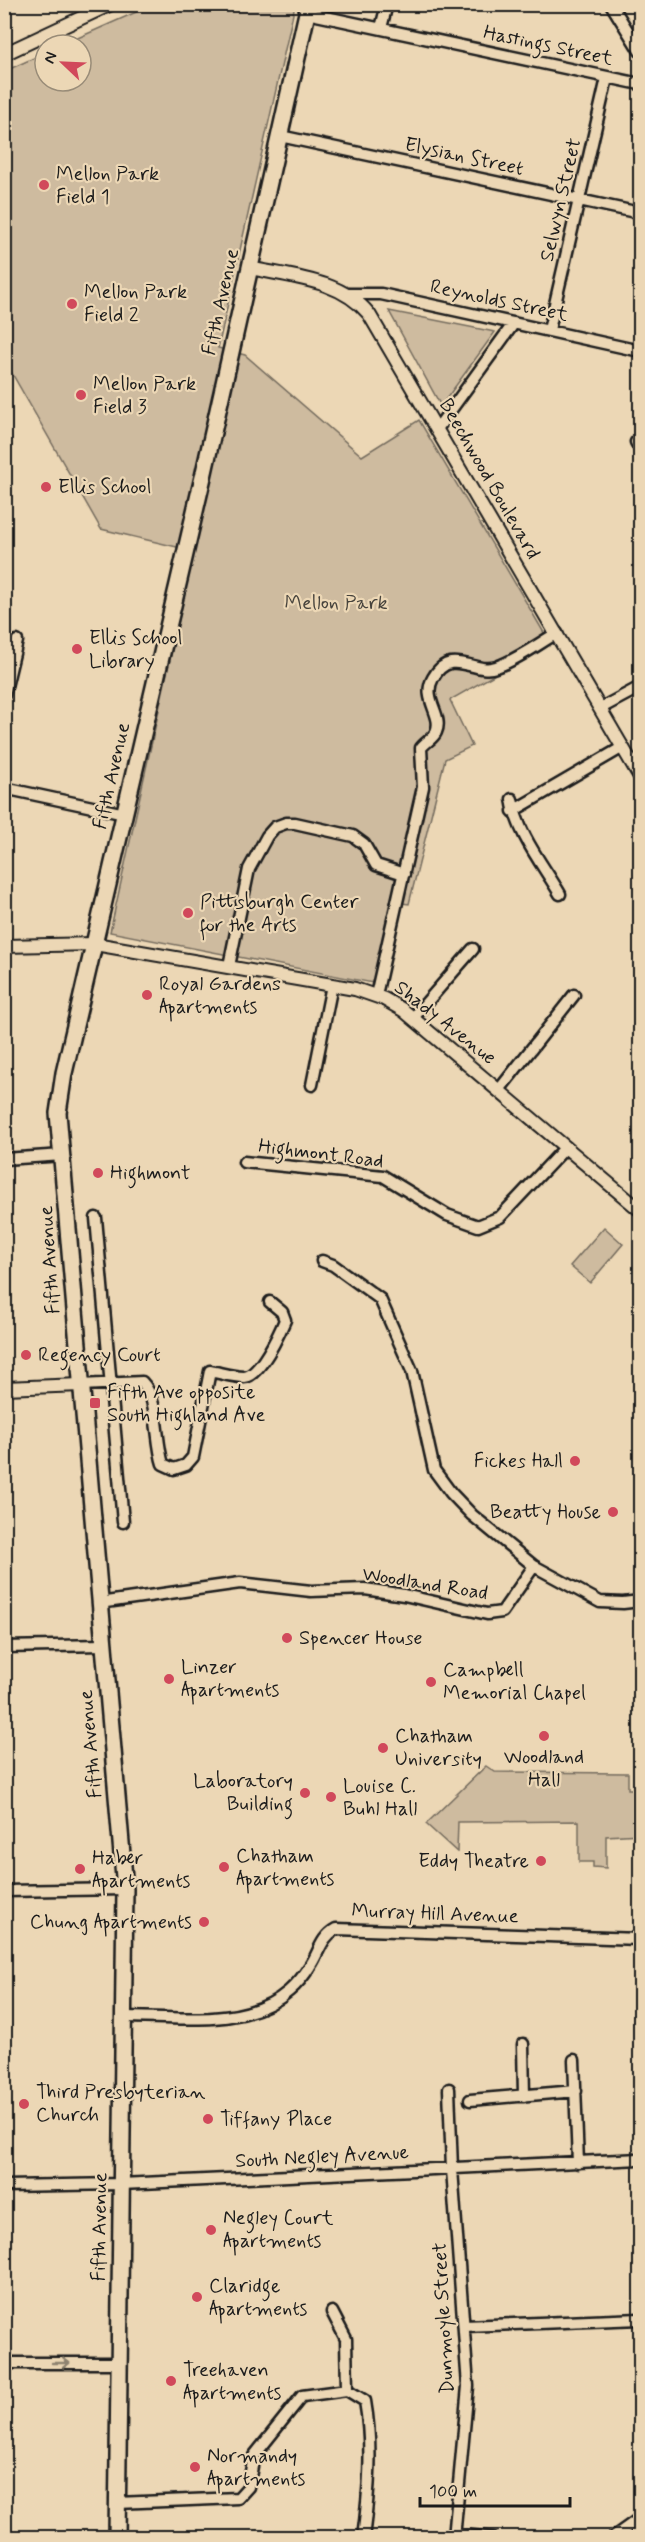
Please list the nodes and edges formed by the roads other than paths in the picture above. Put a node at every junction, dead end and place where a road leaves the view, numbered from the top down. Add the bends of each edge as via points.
1 (111, 4) edge
2 (387, 4) edge
3 (611, 4) edge
4 (308, 9) edge
5 (381, 28) junction
6 (640, 51) edge
7 (4, 54) edge
8 (607, 78) junction
9 (640, 84) edge
10 (280, 136) junction
11 (579, 200) junction
12 (640, 213) edge
13 (250, 268) junction
14 (348, 294) junction
15 (514, 323) junction
16 (549, 330) junction
17 (640, 351) edge
18 (437, 429) junction
19 (557, 633) junction
20 (17, 641) dead end
21 (640, 687) edge
22 (4, 695) edge
23 (601, 708) junction
24 (623, 747) junction
25 (640, 777) edge
26 (4, 788) edge
27 (512, 799) dead end
28 (513, 811) junction
29 (125, 814) junction
30 (404, 874) junction
31 (560, 894) dead end
32 (95, 944) junction
33 (4, 946) edge
34 (473, 949) dead end
35 (229, 966) junction
36 (332, 985) junction
37 (376, 995) junction
38 (574, 995) dead end
39 (413, 1018) junction
40 (312, 1085) dead end
41 (499, 1090) junction
42 (566, 1147) junction
43 (63, 1155) junction
44 (4, 1159) edge
45 (244, 1162) dead end
46 (640, 1210) edge
47 (96, 1218) dead end
48 (322, 1261) dead end
49 (270, 1302) dead end
50 (111, 1384) junction
51 (81, 1385) junction
52 (4, 1388) edge
53 (123, 1522) dead end
54 (534, 1566) junction
55 (640, 1601) edge
56 (99, 1603) junction
57 (103, 1645) junction
58 (4, 1647) edge
59 (125, 1889) junction
60 (4, 1891) edge
61 (640, 1939) edge
62 (123, 2017) junction
63 (523, 2044) dead end
64 (574, 2060) dead end
65 (449, 2089) dead end
66 (576, 2091) junction
67 (524, 2096) junction
68 (470, 2100) dead end
69 (640, 2159) edge
70 (578, 2163) junction
71 (452, 2169) junction
72 (121, 2184) junction
73 (4, 2186) edge
74 (332, 2312) dead end
75 (640, 2319) edge
76 (464, 2326) junction
77 (4, 2363) edge
78 (118, 2363) junction
79 (347, 2390) junction
80 (117, 2503) junction
81 (640, 2518) edge
82 (454, 2536) edge
83 (117, 2538) edge
84 (363, 2538) edge
85 (493, 2538) edge
86 (612, 2538) edge

1 - 7 main road
2 - 5 street
3 - 6 street
4 - 5 street, Hastings Street
4 - 10 highway, Fifth Avenue
5 - 8 street, Hastings Street
8 - 9 street, Hastings Street
8 - 11 street, Selwyn Street
10 - 11 street, Elysian Street
10 - 13 highway, Fifth Avenue
11 - 12 street, Elysian Street
11 - 16 street, Selwyn Street
13 - 14 main road, Beechwood Boulevard
13 - 29 highway, Fifth Avenue
14 - 15 street, Reynolds Street via 381,294
14 - 18 main road, Beechwood Boulevard via 375,322
15 - 16 street, Reynolds Street
15 - 18 street
16 - 17 street, Reynolds Street
18 - 19 main road, Beechwood Boulevard
19 - 23 main road, Beechwood Boulevard
19 - 30 street via 495,668 453,663 432,679 429,696 438,726 421,748 423,787
20 - 22 street
21 - 23 street
23 - 24 main road, Beechwood Boulevard
24 - 25 main road, Beechwood Boulevard
24 - 28 street
26 - 29 street
27 - 28 street
28 - 31 street
29 - 32 highway, Fifth Avenue
30 - 35 street via 376,865 364,843 352,836 295,823 280,825 267,836 250,863
30 - 37 street
32 - 33 main road, Shady Avenue
32 - 35 main road, Shady Avenue
32 - 43 highway, Fifth Avenue via 64,1073 58,1113
34 - 39 street
35 - 36 main road, Shady Avenue
36 - 37 main road, Shady Avenue
36 - 40 street
37 - 39 main road, Shady Avenue
38 - 41 street
39 - 41 main road, Shady Avenue
41 - 42 main road, Shady Avenue
42 - 45 street, Highmont Road via 500,1217 478,1227 447,1215 383,1176
42 - 46 main road, Shady Avenue
43 - 44 street
43 - 51 highway, Fifth Avenue
47 - 50 street
48 - 54 street via 380,1299 412,1371 434,1470 472,1515
49 - 50 street via 285,1320 278,1338 255,1373 245,1377 210,1371 193,1457 186,1465 174,1469 163,1464 150,1390 137,1381
50 - 51 street
50 - 53 street
51 - 52 main road
51 - 56 highway, Fifth Avenue
54 - 55 street via 600,1602
54 - 56 street, Woodland Road via 502,1612 487,1614 365,1589 311,1592 240,1583
56 - 57 highway, Fifth Avenue
57 - 58 street
57 - 59 highway, Fifth Avenue
59 - 60 street
59 - 62 highway, Fifth Avenue
61 - 62 street, Murray Hill Avenue via 336,1929 327,1934 310,1967 289,1991 265,2006 220,2017
62 - 72 highway, Fifth Avenue
63 - 67 street
64 - 66 street
65 - 71 street, Dunmoyle Street
66 - 67 street
66 - 70 street
67 - 68 street
69 - 70 street, South Negley Avenue
70 - 71 street, South Negley Avenue
71 - 72 street, South Negley Avenue
71 - 76 street, Dunmoyle Street
72 - 73 street, South Negley Avenue
72 - 78 highway, Fifth Avenue
74 - 79 street via 346,2339
75 - 76 street
76 - 82 street, Dunmoyle Street via 468,2386
77 -> 78 street
78 - 80 highway, Fifth Avenue
79 - 80 street via 302,2396 254,2456 248,2487 238,2498
79 - 84 street via 364,2401 370,2432
80 - 83 highway, Fifth Avenue
81 - 86 street
82 - 85 street

